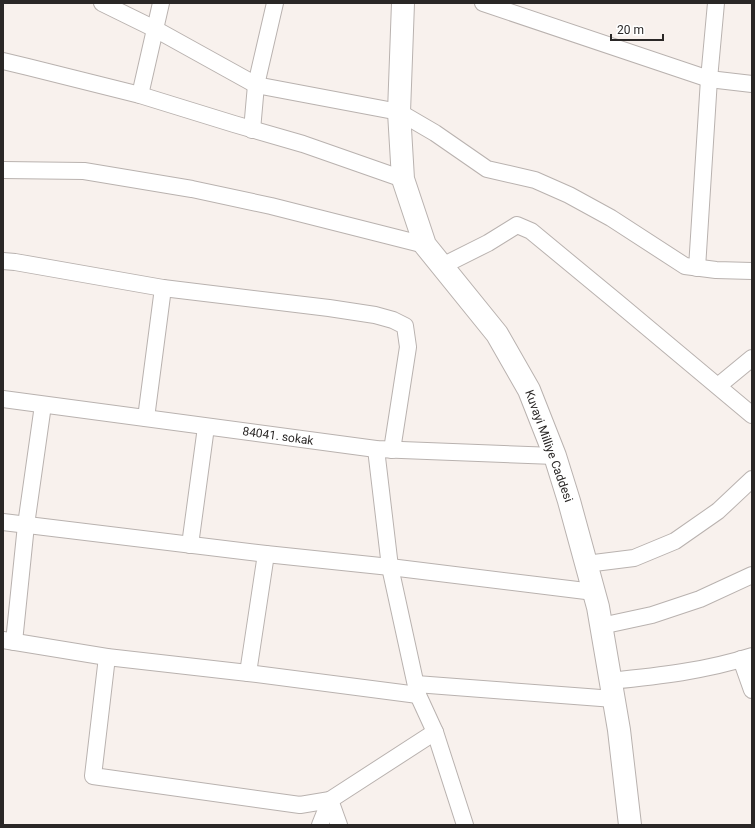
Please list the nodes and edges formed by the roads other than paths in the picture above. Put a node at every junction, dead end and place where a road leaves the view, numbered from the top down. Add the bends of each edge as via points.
1 (102, 3) edge
2 (161, 3) edge
3 (275, 3) edge
4 (403, 3) edge
5 (483, 3) edge
6 (716, 3) edge
7 (155, 29) junction
8 (3, 61) edge
9 (709, 79) junction
10 (752, 84) edge
11 (256, 85) junction
12 (140, 95) junction
13 (399, 112) junction
14 (252, 130) junction
15 (3, 170) edge
16 (403, 179) junction
17 (425, 245) junction
18 (3, 261) edge
19 (442, 266) junction
20 (697, 268) junction
21 (752, 271) edge
22 (163, 288) junction
23 (752, 358) edge
24 (718, 386) junction
25 (3, 399) edge
26 (43, 405) junction
27 (752, 415) edge
28 (146, 418) junction
29 (206, 427) junction
30 (376, 449) junction
31 (392, 450) junction
32 (555, 456) junction
33 (752, 479) edge
34 (3, 522) edge
35 (26, 525) junction
36 (190, 545) junction
37 (266, 554) junction
38 (586, 564) junction
39 (390, 567) junction
40 (752, 576) edge
41 (594, 592) junction
42 (601, 626) junction
43 (8, 641) edge
44 (107, 657) junction
45 (746, 658) edge
46 (248, 673) junction
47 (417, 689) junction
48 (612, 690) junction
49 (752, 690) edge
50 (435, 732) junction
51 (330, 800) junction
52 (320, 825) edge
53 (339, 825) edge
54 (465, 825) edge
55 (630, 825) edge

1 - 7 street
2 - 7 street
3 - 11 street
4 - 13 street, Kuvayi Milliye Caddesi
5 - 9 street
6 - 9 street
7 - 11 street
7 - 12 street
8 - 12 street
9 - 10 street
9 - 20 street
11 - 13 street
11 - 14 street
12 - 14 street
13 - 16 street, Kuvayi Milliye Caddesi
13 - 20 street via 487,169 535,180 569,195 611,218 685,266
14 - 16 street via 302,144
15 - 17 street via 84,171 192,188
16 - 17 street, Kuvayi Milliye Caddesi
17 - 19 street, Kuvayi Milliye Caddesi
18 - 22 street
19 - 24 street via 517,225 531,231
19 - 32 street, Kuvayi Milliye Caddesi via 497,334 529,390
20 - 21 street
22 - 28 street
22 - 31 street via 375,315 405,326 408,347
23 - 24 street
24 - 27 street
25 - 26 street, 84041. sokak
26 - 28 street, 84041. sokak
26 - 35 street
28 - 29 street, 84041. sokak
29 - 30 street, 84041. sokak
29 - 36 street
30 - 31 street, 84041. sokak
30 - 39 street
31 - 32 street, 84041. sokak
32 - 38 street, Kuvayi Milliye Caddesi
33 - 38 street via 718,511 675,541 634,558
34 - 35 street
35 - 36 street
35 - 43 street
36 - 37 street
37 - 39 street
37 - 46 street
38 - 41 street, Kuvayi Milliye Caddesi
39 - 41 street
39 - 47 street
40 - 42 street via 700,598 652,614
41 - 42 street, Kuvayi Milliye Caddesi
42 - 48 street, Kuvayi Milliye Caddesi
43 - 44 street
44 - 46 street
44 - 51 street via 93,776 300,805
45 - 48 street via 710,668 670,674
45 - 49 street
46 - 47 street
47 - 48 street
47 - 50 street
48 - 55 street, Kuvayi Milliye Caddesi
50 - 51 street
50 - 54 street
51 - 52 street
51 - 53 street

